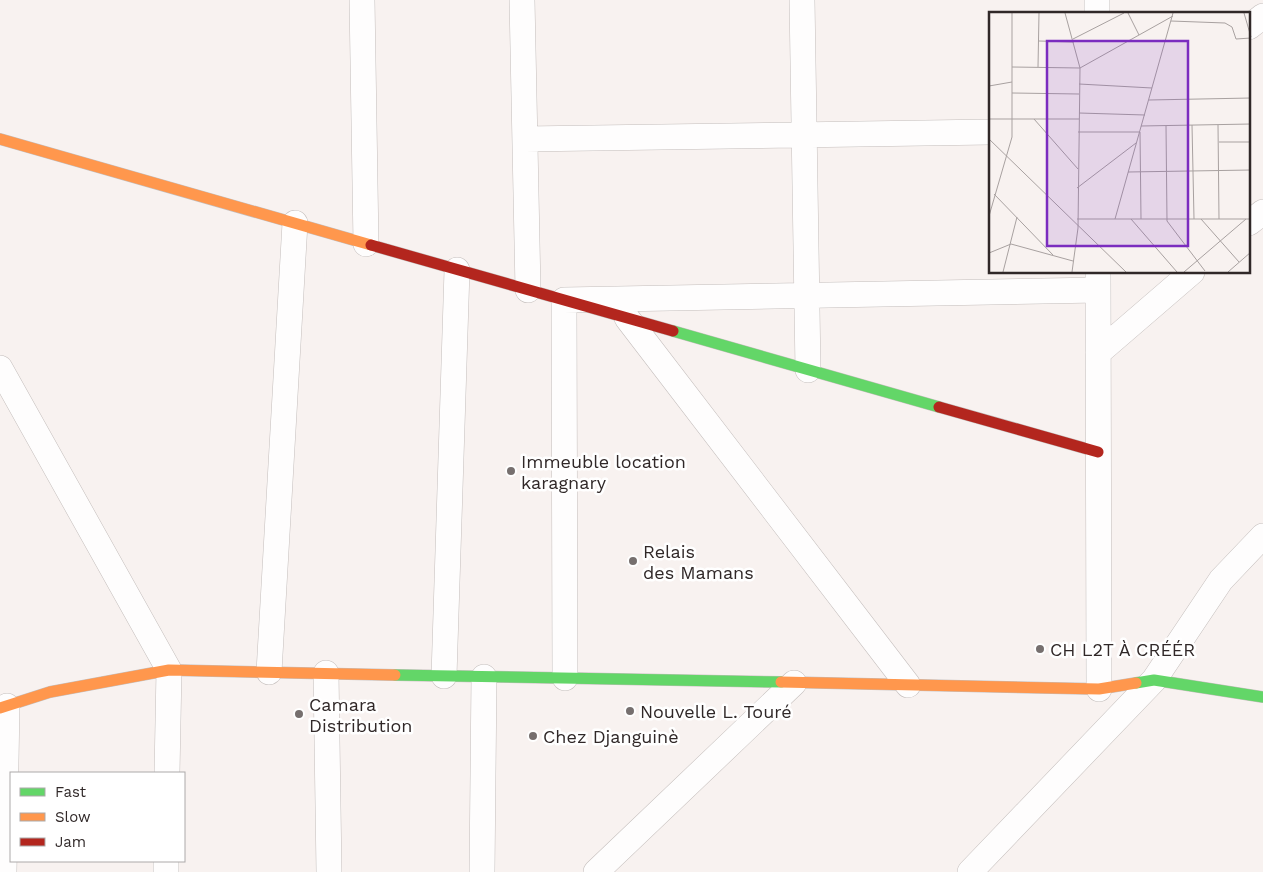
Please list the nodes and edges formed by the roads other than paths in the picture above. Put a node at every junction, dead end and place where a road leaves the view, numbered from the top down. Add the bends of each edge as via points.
1 (362, 0) edge
2 (522, 0) edge
3 (802, 0) edge
4 (1263, 16) edge
5 (1250, 25) edge
6 (989, 132) edge
7 (804, 134) junction
8 (0, 139) edge
9 (525, 139) junction
10 (1263, 212) edge
11 (1250, 222) edge
12 (295, 223) junction
13 (366, 244) junction
14 (457, 270) junction
15 (1190, 274) edge
16 (1098, 281) edge
17 (528, 290) junction
18 (806, 296) junction
19 (564, 300) junction
20 (627, 318) junction
21 (1098, 353) junction
22 (0, 368) edge
23 (808, 370) junction
24 (1098, 452) junction
25 (1263, 536) edge
26 (169, 670) junction
27 (269, 672) junction
28 (326, 673) junction
29 (444, 676) junction
30 (484, 677) junction
31 (565, 678) junction
32 (1154, 680) junction
33 (794, 683) junction
34 (908, 685) junction
35 (1099, 689) junction
36 (1263, 697) edge
37 (4, 707) edge
38 (167, 772) edge
39 (4, 872) edge
40 (329, 872) edge
41 (482, 872) edge
42 (596, 872) edge
43 (970, 872) edge

1 - 13 street
2 - 9 street
3 - 7 street
4 - 5 street
6 - 7 street
7 - 9 street
7 - 18 street
8 - 12 street
9 - 17 street
10 - 11 street
12 - 13 street
12 - 27 street
13 - 14 street
14 - 17 street
14 - 29 street
15 - 21 street
16 - 18 street
16 - 21 street
17 - 19 street
18 - 19 street
18 - 23 street
19 - 20 street
19 - 31 street
20 - 23 street
20 - 34 street
21 - 24 street
22 - 26 street
23 - 24 street
24 - 35 street
25 - 32 street via 1221,580
26 - 27 street
26 - 37 street via 50,692
26 - 38 street
27 - 28 street
28 - 29 street
28 - 40 street
29 - 30 street
30 - 31 street
30 - 41 street
31 - 33 street
32 - 35 street
32 - 36 street
32 - 43 street
33 - 34 street
33 - 42 street
34 - 35 street
37 - 39 street

